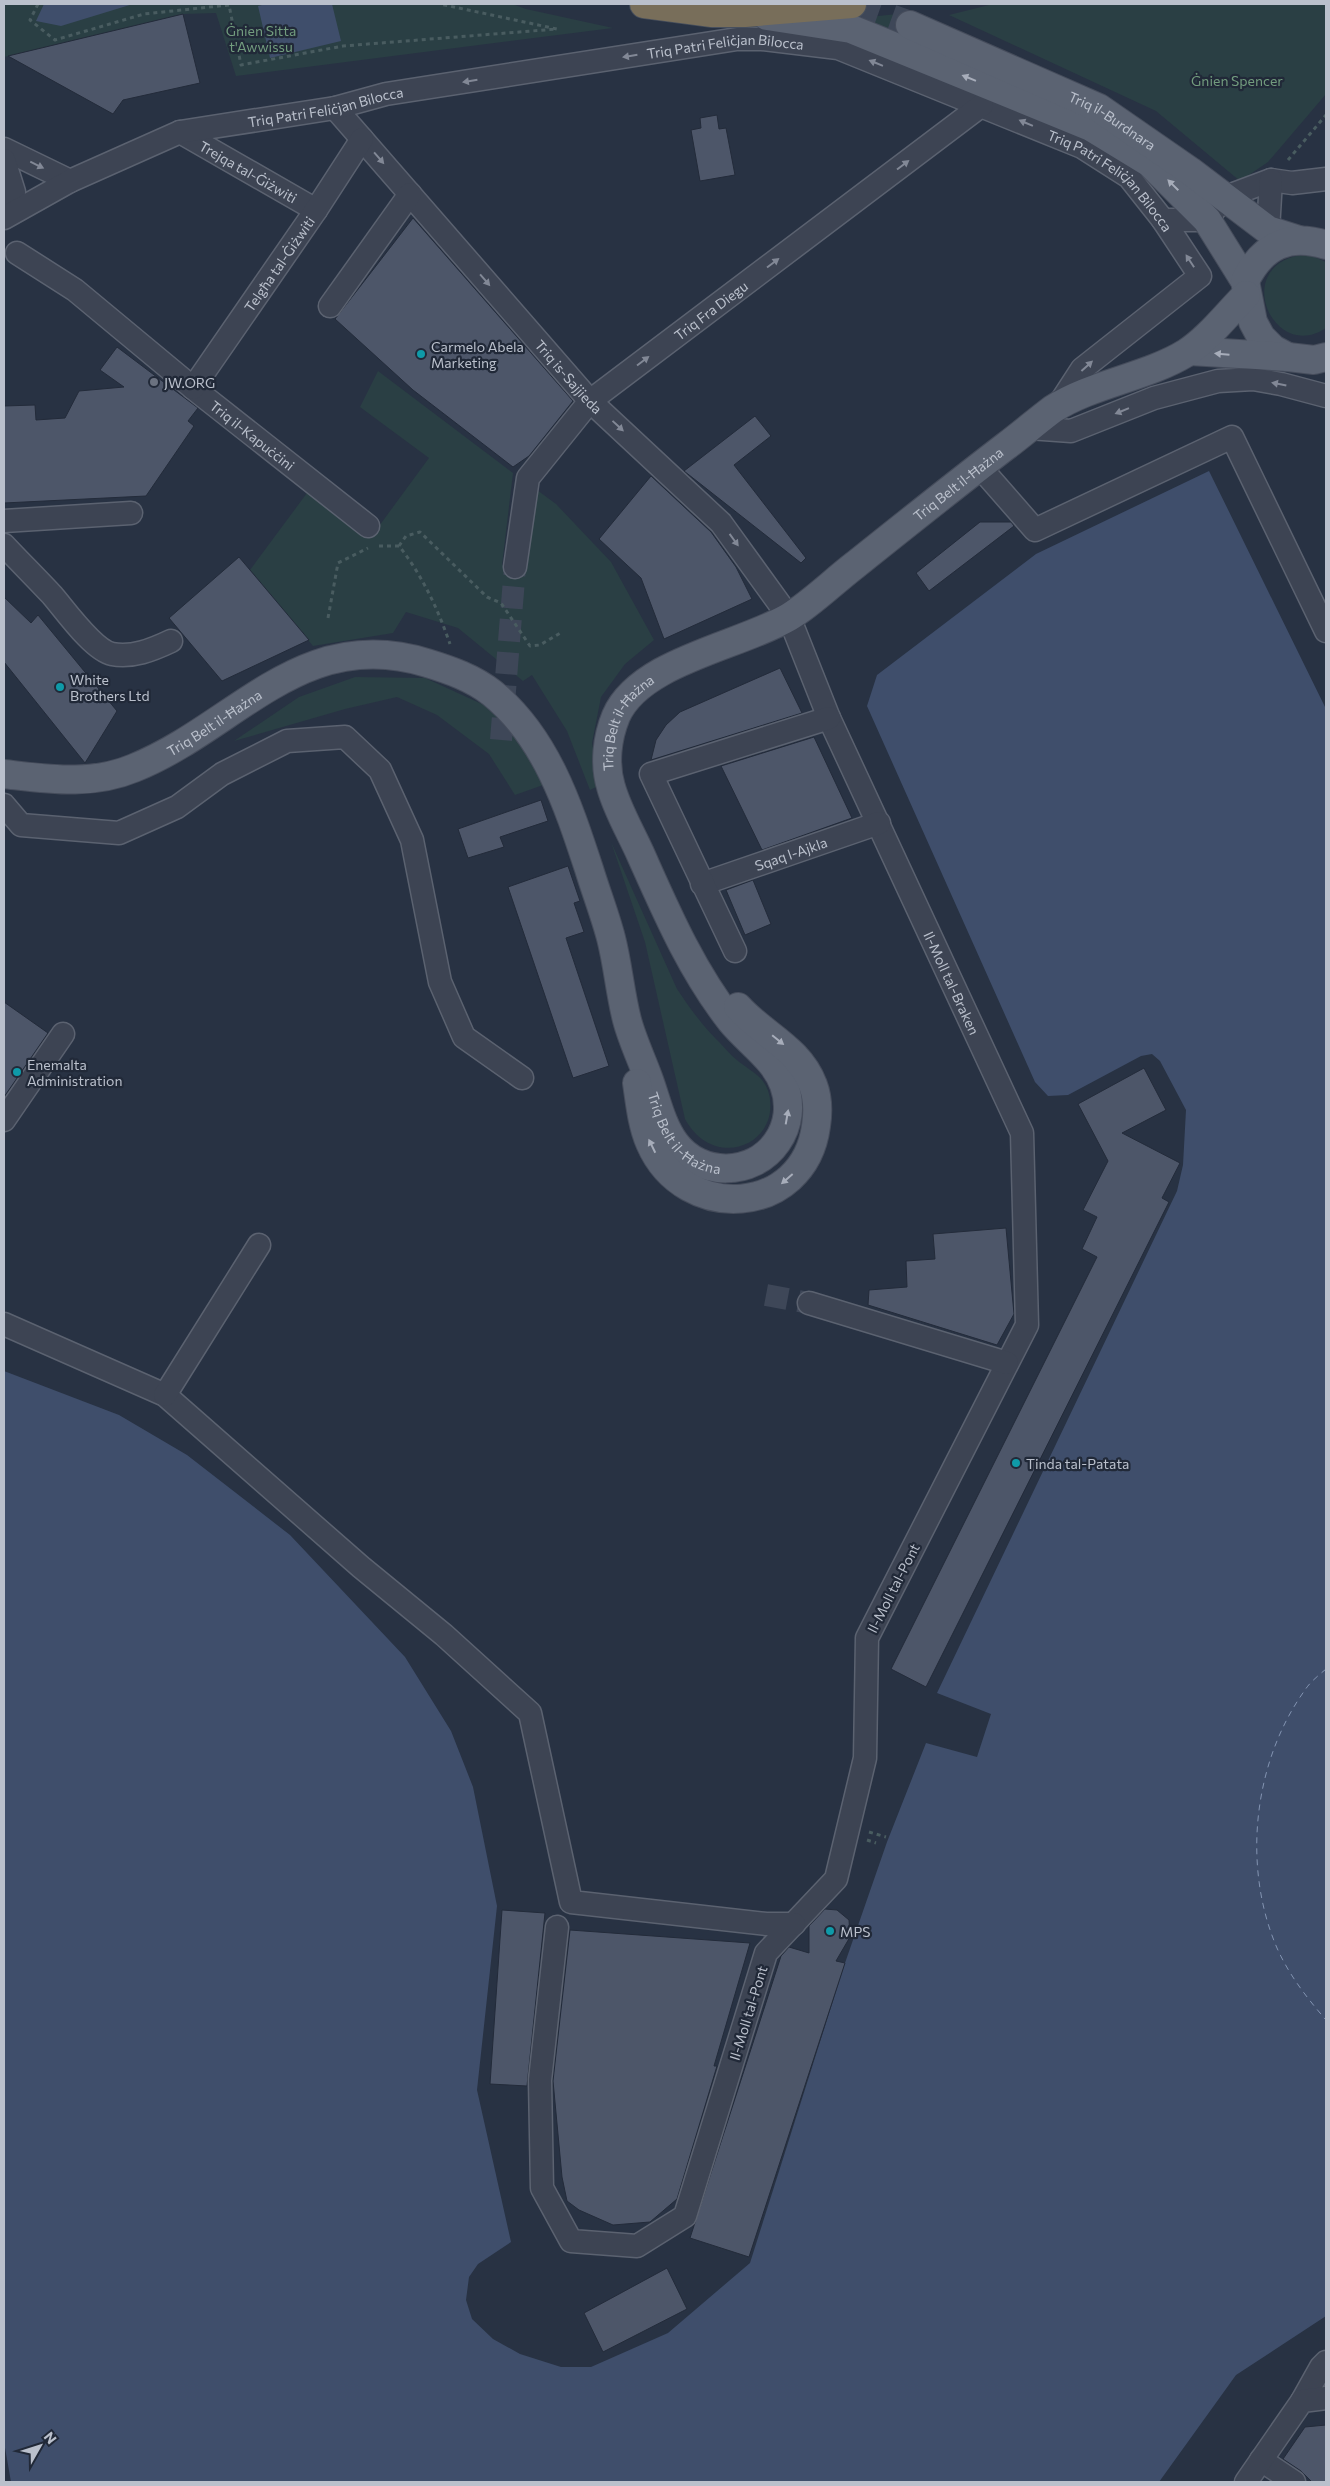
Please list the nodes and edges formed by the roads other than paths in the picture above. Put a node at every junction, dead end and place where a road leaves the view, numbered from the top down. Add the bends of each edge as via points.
1 (644, 4) edge
2 (852, 4) edge
3 (745, 13) junction
4 (910, 25) tunnel mouth
5 (982, 105) junction
6 (335, 108) junction
7 (180, 132) junction
8 (362, 139) junction
9 (4, 149) edge
10 (4, 160) edge
11 (1326, 179) edge
12 (1271, 180) junction
13 (70, 181) junction
14 (410, 194) junction
15 (1223, 198) junction
16 (316, 210) junction
17 (5, 217) edge
18 (1163, 220) junction
19 (1208, 220) junction
20 (1268, 230) junction
21 (1299, 240) junction
22 (1326, 245) edge
23 (10, 257) edge
24 (1246, 288) junction
25 (330, 306) dead end
26 (1190, 351) junction
27 (1314, 359) edge
28 (193, 388) junction
29 (1326, 396) edge
30 (590, 401) junction
31 (1058, 406) junction
32 (1029, 428) junction
33 (979, 466) junction
34 (131, 513) dead end
35 (4, 521) edge
36 (368, 526) dead end
37 (4, 545) edge
38 (515, 567) tunnel mouth
39 (789, 617) junction
40 (1326, 631) edge
41 (170, 641) dead end
42 (829, 718) junction
43 (4, 774) edge
44 (4, 805) edge
45 (878, 823) junction
46 (702, 884) junction
47 (735, 951) dead end
48 (63, 1034) dead end
49 (522, 1078) dead end
50 (4, 1120) edge
51 (259, 1245) dead end
52 (809, 1303) tunnel mouth
53 (4, 1324) edge
54 (1007, 1363) junction
55 (165, 1395) junction
56 (794, 1924) junction
57 (557, 1927) dead end
58 (1326, 2362) edge
59 (1326, 2398) edge
60 (1302, 2401) junction
61 (1261, 2460) junction
62 (1246, 2482) edge
63 (1294, 2482) edge

1 - 3 highway via 712,14
2 - 3 highway
19 -> 3 main road via 1150,163 1091,127 851,29
4 - 15 main road, Triq il-Burdnara via 1099,108
5 -> 6 street, Triq Patri Feliċjan Bilocca via 838,48 737,39 386,94
18 -> 5 street, Triq Patri Feliċjan Bilocca via 1129,177 1090,152
30 -> 5 street, Triq Fra Diegu
6 - 7 street, Triq Patri Feliċjan Bilocca
6 - 8 street, Triq is-Sajjieda
7 - 13 street, Triq Patri Feliċjan Bilocca
7 - 16 street, Trejqa tal-Ġiżwiti
8 -> 14 street, Triq is-Sajjieda
8 - 16 street, Telgħa tal-Ġiżwiti
9 -> 13 street
10 - 17 street via 14,192
11 - 12 street via 1292,183
12 - 15 street
12 - 20 street
13 - 17 street, Triq Patri Feliċjan Bilocca
14 - 25 street
14 -> 30 street, Triq is-Sajjieda
15 - 19 street
15 - 20 main road, Triq il-Burdnara
16 - 28 street, Telgħa tal-Ġiżwiti
17 - 23 street
18 - 19 street
31 -> 18 street, Triq Patri Feliċjan Bilocca via 1082,368 1200,276
19 - 24 main road
20 - 21 main road, Triq il-Burdnara
21 - 22 main road, Triq il-Burdnara
21 - 24 main road via 1269,250 1253,264
23 - 28 street, Triq il-Kapuċċini via 74,290
24 - 26 main road
24 - 27 main road via 1253,322 1261,337 1273,349
27 -> 26 main road
26 - 31 main road, Triq Belt il-Ħażna
28 - 36 street, Triq il-Kapuċċini
29 -> 32 street via 1253,379 1218,380 1154,398 1072,431
30 - 38 street, Triq Fra Diegu via 528,478
30 -> 39 street, Triq is-Sajjieda via 721,522
31 - 32 main road, Triq Belt il-Ħażna
32 - 33 main road, Triq Belt il-Ħażna
33 - 39 main road, Triq Belt il-Ħażna
33 - 40 street via 1035,530 1232,437
34 - 35 street
37 - 41 street via 88,637 109,654 149,651
39 - 42 street, Il-Moll tal-Braken
39 - 43 main road, Triq Belt il-Ħażna via 656,674 633,692 617,712 606,754 611,787 681,945 731,1020 778,1071 786,1089 789,1108 785,1127 776,1144 762,1158 726,1170 707,1167 690,1158 676,1145 666,1127 628,1023 612,939 558,781 538,745 518,720 491,693 460,673 380,653 341,657 302,669 265,688 164,754 132,769 102,778 66,781
42 - 45 street, Il-Moll tal-Braken
42 - 46 street via 651,774
44 - 49 street via 21,825 119,833 178,807 222,774 287,741 345,736 380,770 412,840 440,982 464,1038
45 - 46 street, Sqaq l-Ajkla
45 - 54 street, Il-Moll tal-Braken via 1022,1133 1027,1325
46 - 47 street
48 - 50 street
51 - 55 street
52 - 54 street
53 - 55 street
54 - 56 street, Il-Moll tal-Pont via 867,1638 865,1758 836,1879
55 - 56 street via 361,1567 444,1634 530,1713 571,1902 766,1924
56 - 57 street, Il-Moll tal-Pont via 766,1953 685,2216 637,2246 572,2241 542,2188 540,2080
58 - 60 street
59 - 60 street
60 - 61 street
61 - 62 street
61 - 63 street

